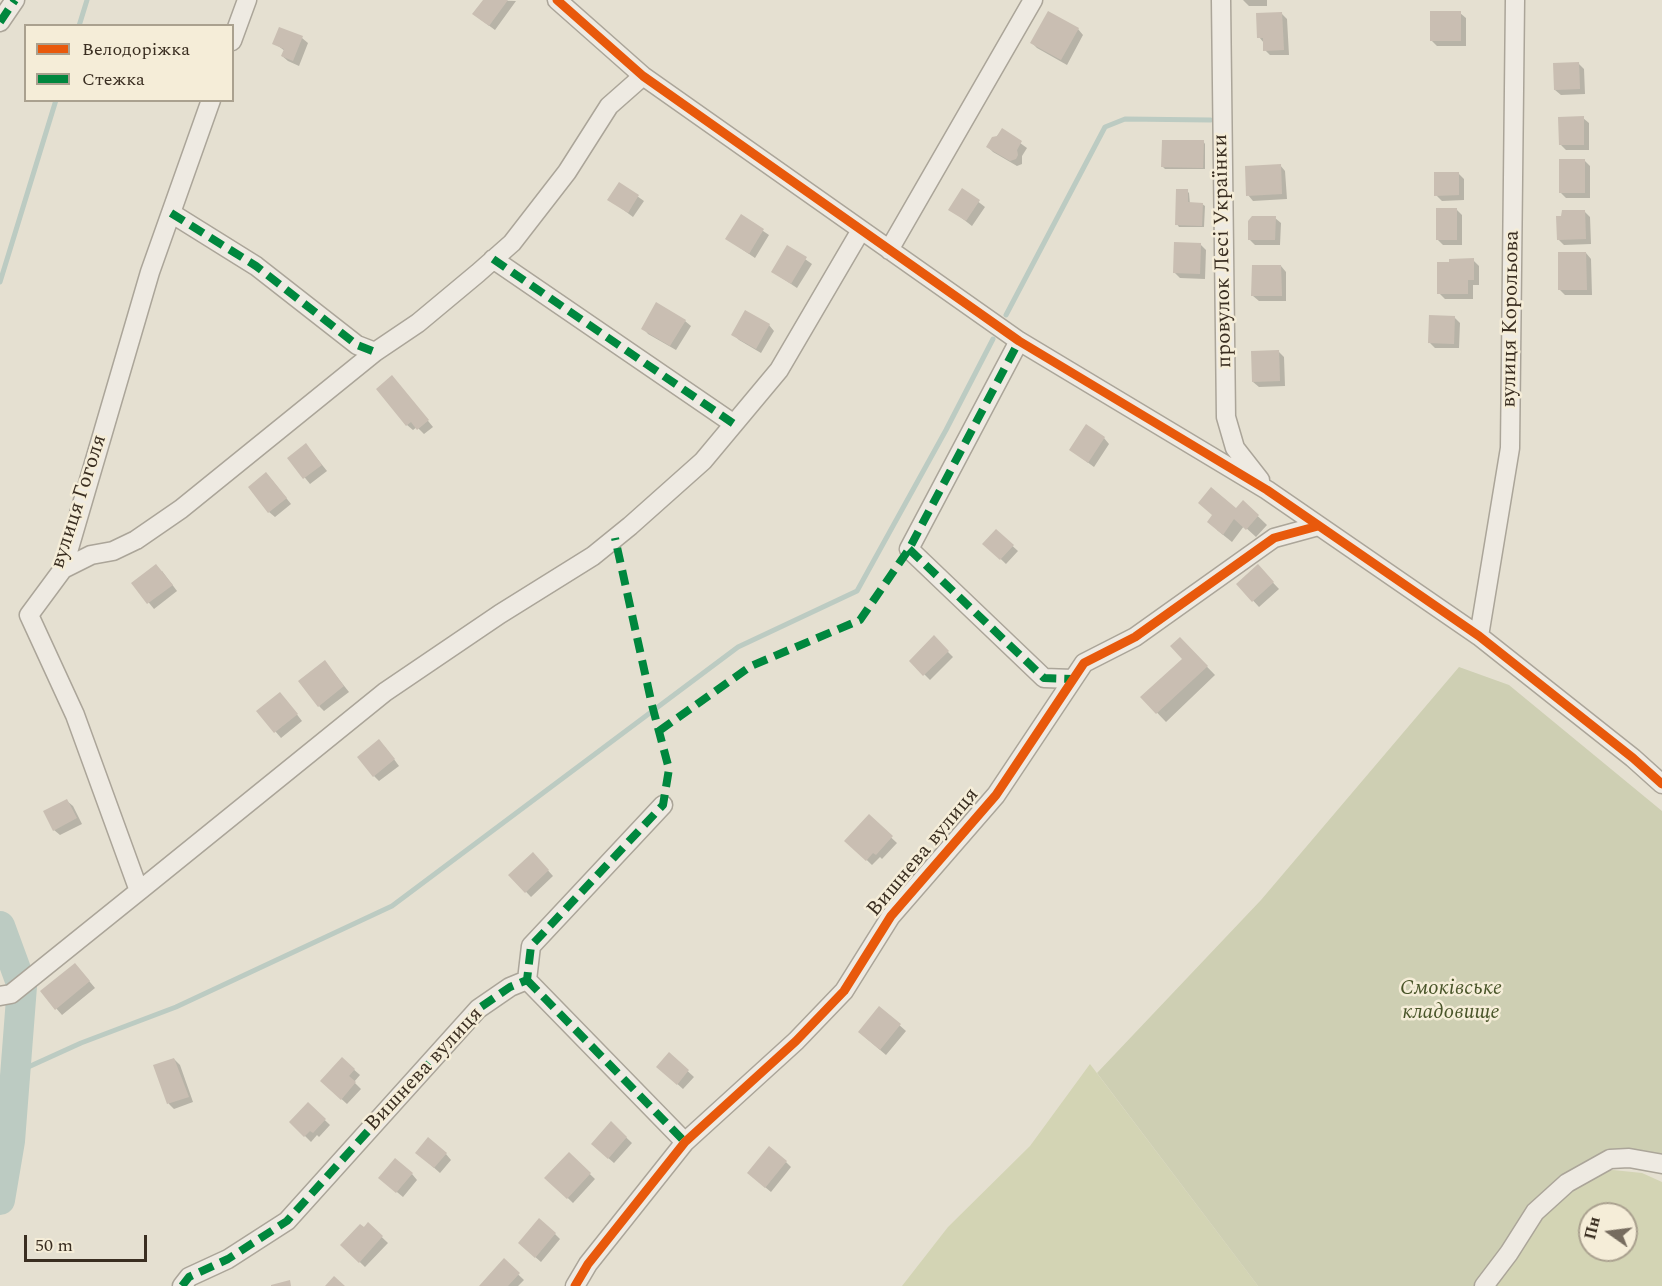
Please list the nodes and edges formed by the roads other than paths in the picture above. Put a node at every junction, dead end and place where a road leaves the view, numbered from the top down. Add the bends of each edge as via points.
1 (15, 0) edge
2 (247, 0) edge
3 (557, 0) edge
4 (1033, 0) edge
5 (1221, 0) edge
6 (1515, 0) edge
7 (0, 22) edge
8 (234, 36) edge
9 (643, 76) junction
10 (210, 102) edge
11 (171, 213) junction
12 (861, 230) junction
13 (890, 250) junction
14 (494, 259) junction
15 (1019, 341) junction
16 (375, 352) junction
17 (734, 424) junction
18 (1267, 490) junction
19 (1318, 526) junction
20 (63, 569) junction
21 (1479, 636) junction
22 (1074, 679) junction
23 (1662, 784) edge
24 (663, 805) dead end
25 (139, 891) junction
26 (527, 980) junction
27 (0, 996) edge
28 (685, 1142) junction
29 (1662, 1164) edge
30 (182, 1286) edge
31 (575, 1286) edge
32 (1484, 1286) edge

1 - 7 street
2 - 8 street
3 - 9 street
4 - 13 street
5 - 18 street, провулок Лесі Українки via 1226,417 1235,448
6 - 21 street, вулиця Корольова via 1510,448
9 - 12 street
9 - 14 street via 609,106 567,172 512,243
10 - 11 street, вулиця Гоголя
11 - 16 street via 256,266 357,345
11 - 20 street, вулиця Гоголя
12 - 13 street
12 - 17 street via 779,370
13 - 15 street
14 - 16 street via 418,323
14 - 17 street
15 - 18 street
15 - 22 street via 909,549 1044,678
16 - 20 street via 181,509 136,540
17 - 25 street via 703,461 593,556 386,692
18 - 19 street
19 - 21 street
19 - 22 street, Вишнева вулиця via 1274,538 1135,637 1084,663
20 - 25 street, вулиця Гоголя via 28,615 75,715
21 - 23 street
22 - 28 street, Вишнева вулиця via 996,795 891,916 843,991 796,1041
24 - 26 street via 531,946
25 - 27 street via 29,981 11,994
26 - 28 street
26 - 30 street, Вишнева вулиця via 478,1009 287,1221 228,1259 189,1277
28 - 31 street, Вишнева вулиця via 588,1264
29 - 32 street via 1610,1159 1567,1183 1535,1212

